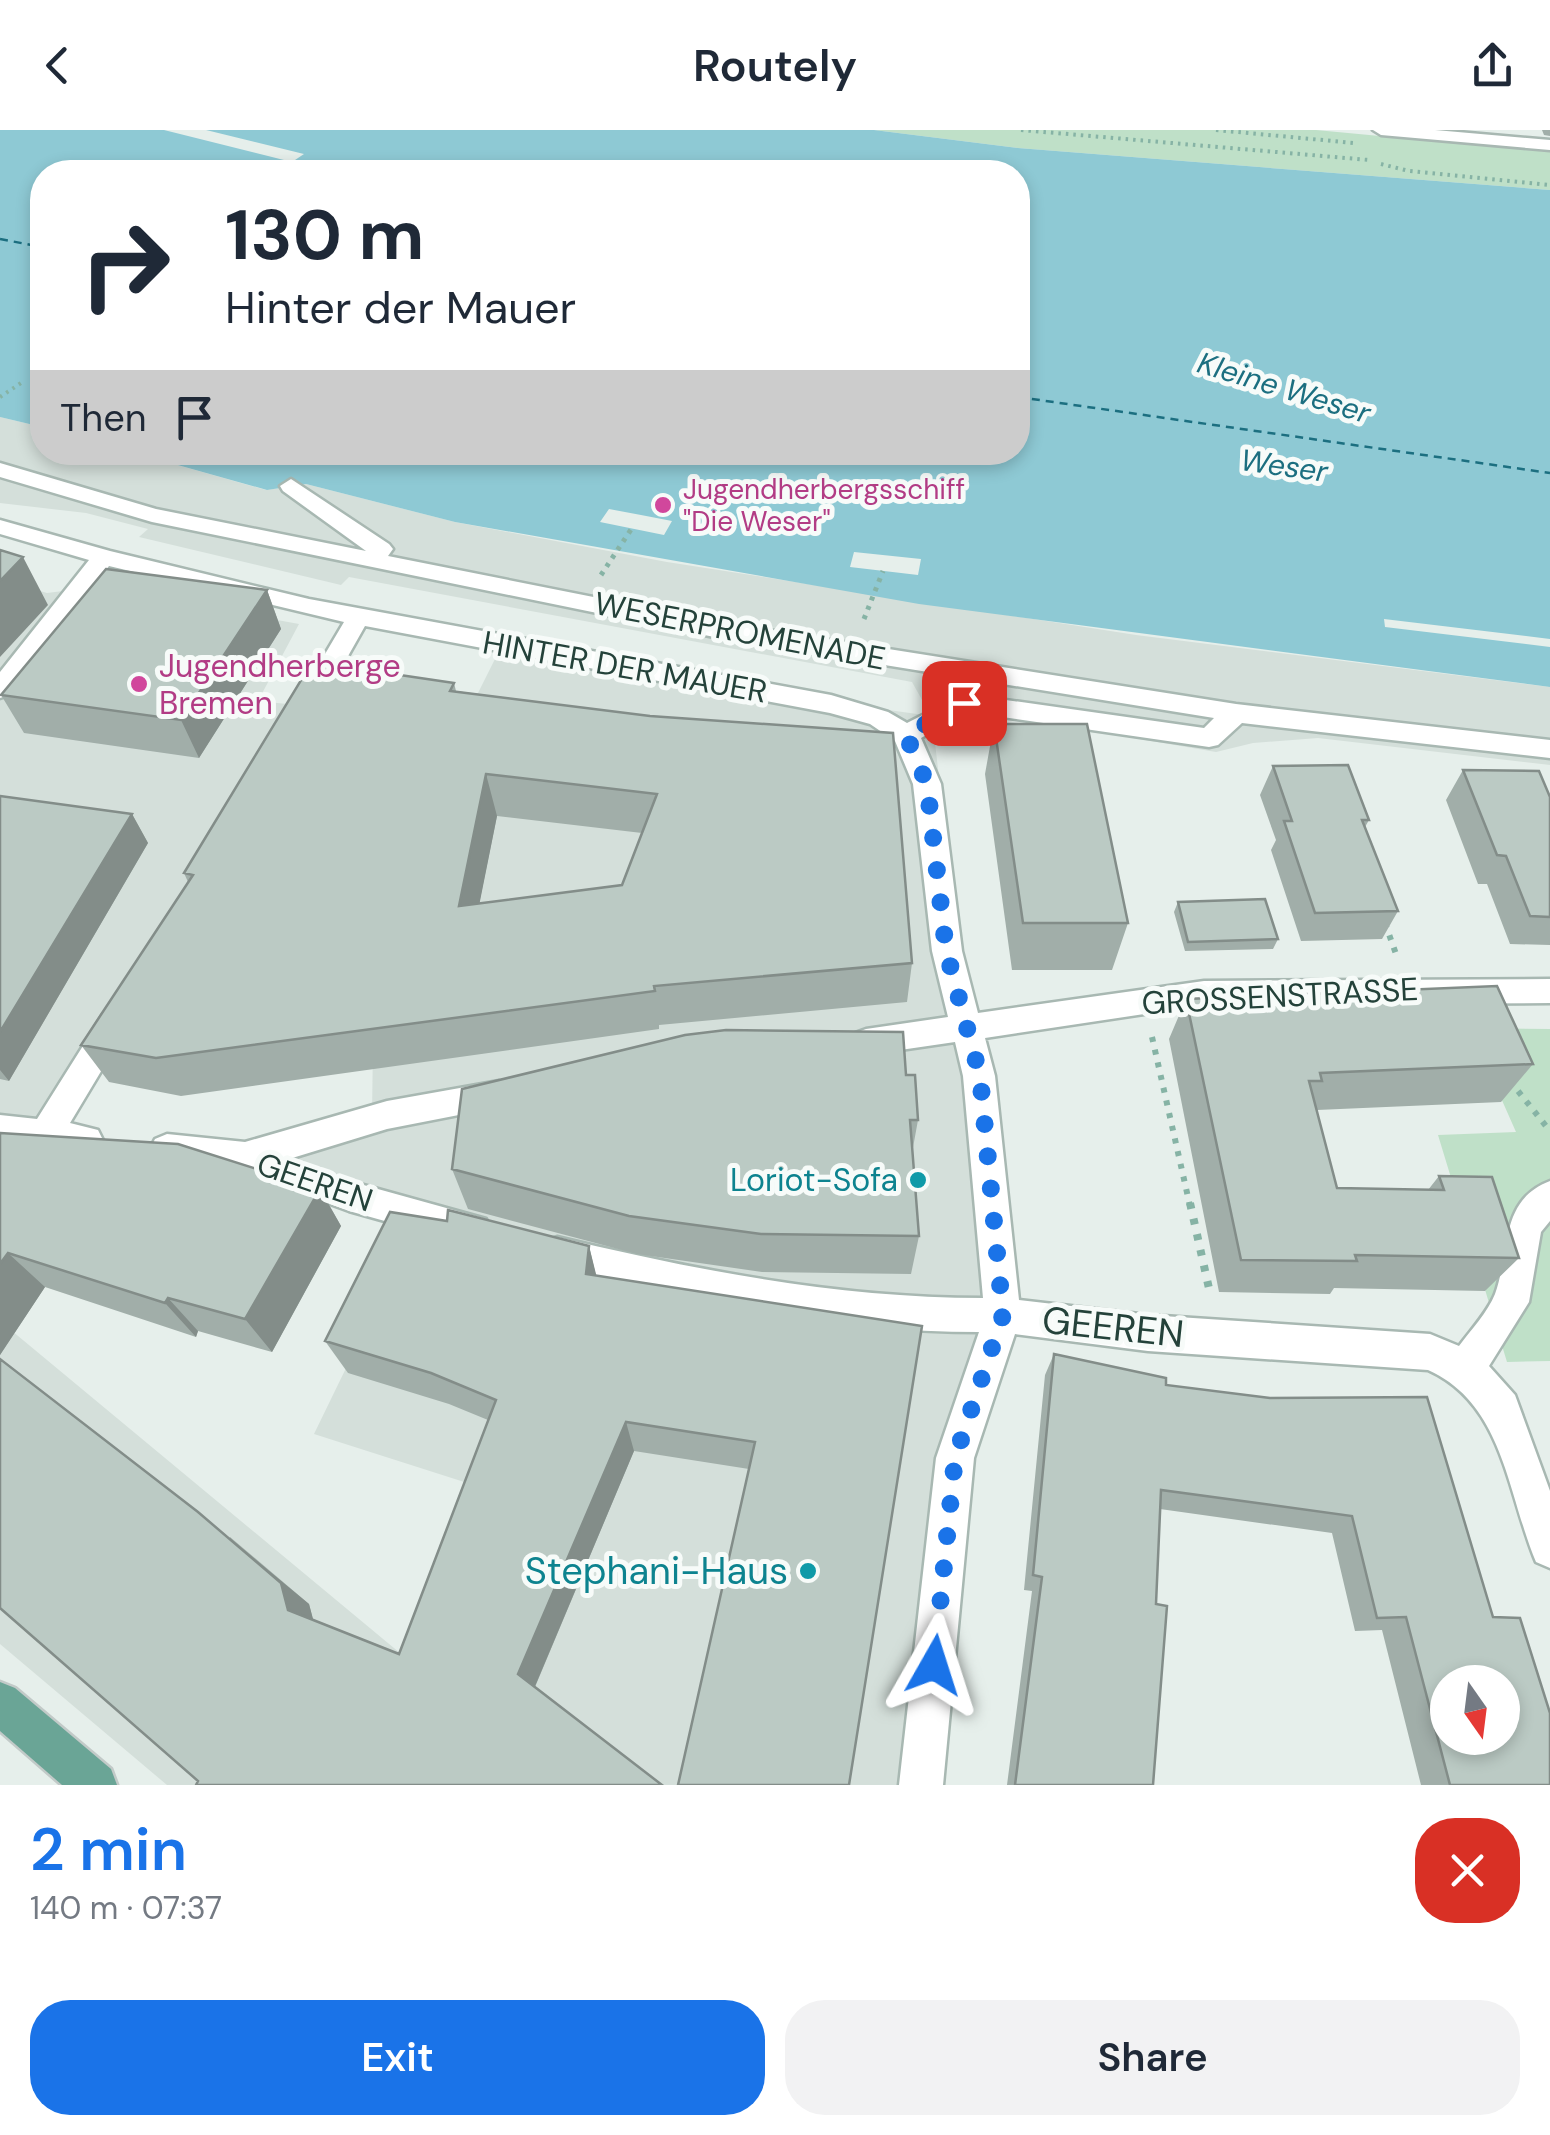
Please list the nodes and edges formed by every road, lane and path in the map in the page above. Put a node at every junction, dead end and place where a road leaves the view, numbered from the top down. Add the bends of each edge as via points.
1 (1021, 130) edge
2 (1381, 130) edge
3 (1550, 145) edge
4 (1550, 185) edge
5 (21, 383) dead end
6 (0, 397) edge
7 (0, 470) edge
8 (291, 486) dead end
9 (0, 527) edge
10 (632, 528) dead end
11 (102, 559) junction
12 (372, 560) junction
13 (883, 571) dead end
14 (596, 583) dead end
15 (358, 618) junction
16 (861, 628) dead end
17 (0, 689) edge
18 (1236, 713) junction
19 (297, 723) edge
20 (906, 735) junction
21 (1550, 750) edge
22 (1379, 906) edge
23 (1408, 990) junction
24 (1550, 991) edge
25 (1144, 1000) junction
26 (125, 1004) edge
27 (968, 1027) junction
28 (843, 1045) edge
29 (1505, 1074) edge
30 (522, 1091) edge
31 (0, 1129) edge
32 (1550, 1131) edge
33 (45, 1136) junction
34 (246, 1157) junction
35 (1550, 1196) edge
36 (498, 1237) edge
37 (534, 1246) edge
38 (1003, 1315) junction
39 (1220, 1338) junction
40 (1466, 1368) junction
41 (1550, 1548) edge
42 (0, 1703) edge
43 (96, 1785) edge
44 (922, 1785) edge

1 - 4 path via 1370,160 1410,171
2 - 3 street
5 - 6 path
7 - 12 street, WESERPROMENADE via 152,515
8 - 12 street via 381,549
9 - 11 street, HINTER DER MAUER
10 - 14 path
11 - 15 street, HINTER DER MAUER
11 - 17 street
12 - 18 street, WESERPROMENADE via 724,631
13 - 16 path
15 - 19 street
15 - 20 street, HINTER DER MAUER via 832,704 879,718
18 - 20 street via 1208,738 964,703
18 - 21 street, WESERPROMENADE
20 - 27 street via 927,784 946,950
22 - 23 path
23 - 24 street, GROSSENSTRASSE
23 - 25 street, GROSSENSTRASSE
25 - 27 street, GROSSENSTRASSE
25 - 39 path
26 - 33 street
27 - 28 street, GROSSENSTRASSE
27 - 38 street via 980,1076
29 - 32 path
30 - 34 street via 387,1115
31 - 33 street, GEEREN
33 - 34 street, GEEREN
34 - 36 street, GEEREN via 349,1196
35 - 40 street via 1525,1226 1511,1302
37 - 38 street, GEEREN via 716,1289 912,1315
38 - 39 street, GEEREN
38 - 44 street via 955,1458
39 - 40 street, GEEREN via 1430,1352
40 - 41 street via 1502,1408
42 - 43 main road

